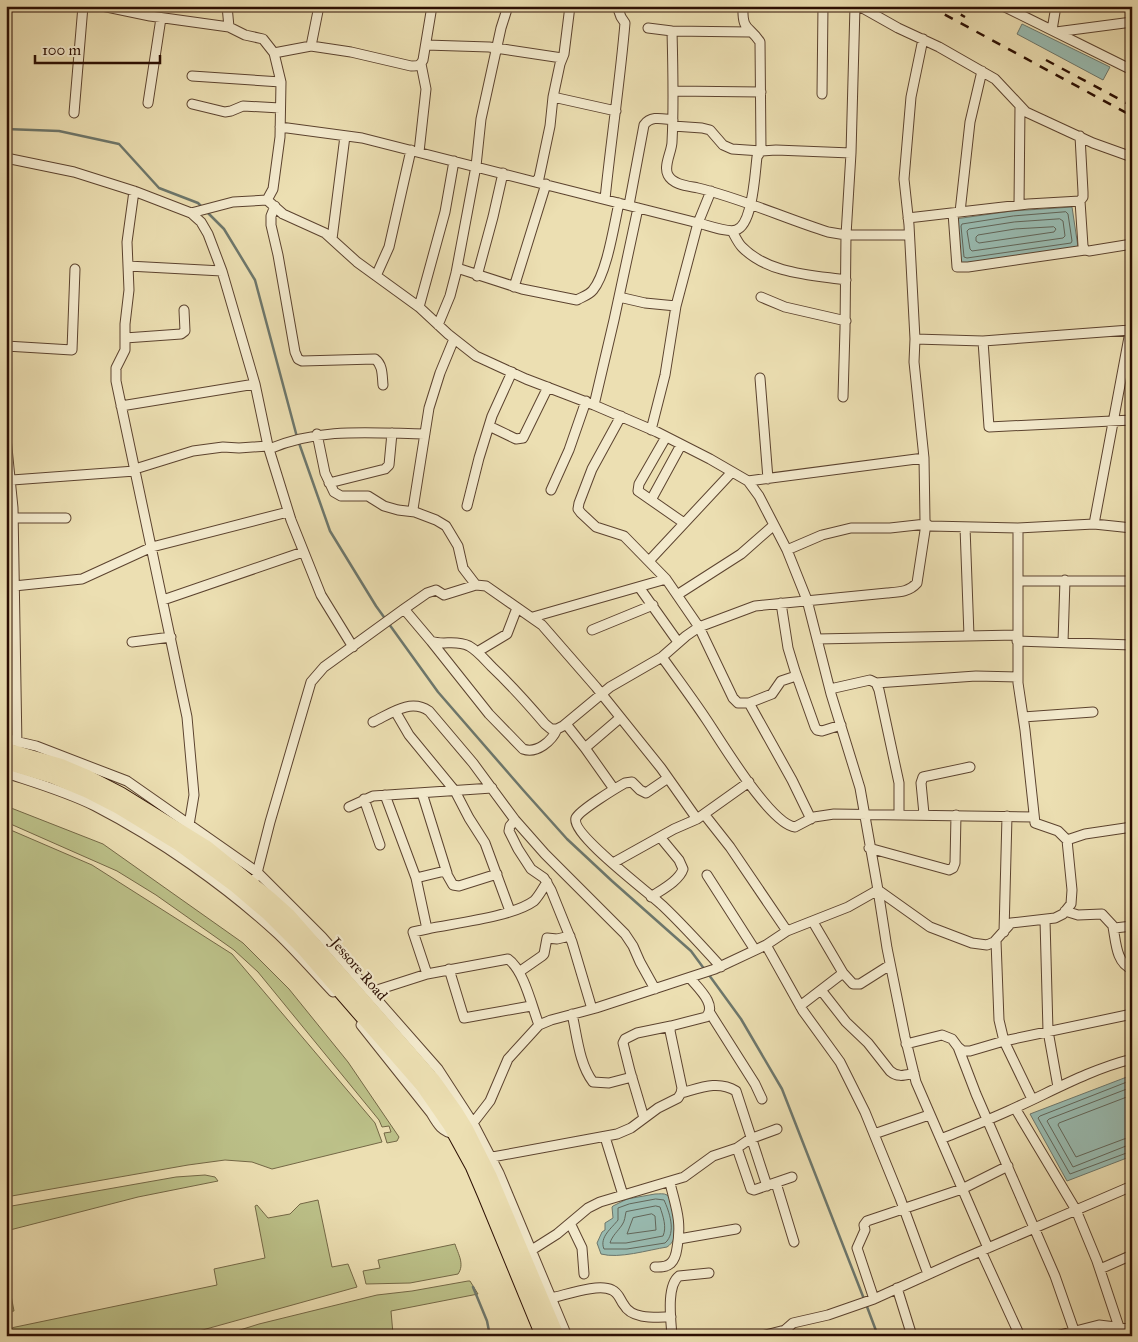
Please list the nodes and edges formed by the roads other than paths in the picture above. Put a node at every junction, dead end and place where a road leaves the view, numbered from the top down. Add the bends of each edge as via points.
1 (83, 6) edge
2 (102, 6) edge
3 (227, 6) edge
4 (319, 6) edge
5 (432, 6) edge
6 (508, 6) edge
7 (570, 6) edge
8 (617, 6) edge
9 (743, 6) edge
10 (823, 6) edge
11 (857, 6) edge
12 (1003, 6) edge
13 (1056, 6) edge
14 (161, 18) junction
15 (1132, 22) edge
16 (229, 26) junction
17 (648, 28) dead end
18 (672, 31) junction
19 (1054, 31) junction
20 (750, 32) junction
21 (923, 39) junction
22 (426, 45) junction
23 (311, 46) junction
24 (496, 48) junction
25 (274, 53) junction
26 (562, 58) junction
27 (421, 64) junction
28 (1132, 70) edge
29 (982, 71) junction
30 (192, 76) dead end
31 (281, 82) junction
32 (674, 91) junction
33 (761, 92) junction
34 (822, 94) dead end
35 (553, 97) junction
36 (148, 103) dead end
37 (192, 104) dead end
38 (280, 108) junction
39 (1020, 108) junction
40 (616, 111) junction
41 (74, 113) dead end
42 (673, 123) junction
43 (280, 127) junction
44 (345, 136) junction
45 (1080, 136) junction
46 (415, 151) junction
47 (761, 151) junction
48 (851, 153) junction
49 (1132, 157) edge
50 (6, 158) edge
51 (454, 161) junction
52 (476, 166) junction
53 (503, 173) junction
54 (535, 182) junction
55 (546, 184) junction
56 (134, 191) junction
57 (711, 191) junction
58 (605, 199) junction
59 (267, 200) junction
60 (1080, 200) junction
61 (619, 203) junction
62 (752, 204) junction
63 (1020, 205) junction
64 (275, 206) junction
65 (633, 207) junction
66 (191, 213) junction
67 (957, 213) junction
68 (908, 218) junction
69 (698, 223) junction
70 (732, 231) junction
71 (846, 235) junction
72 (909, 236) junction
73 (332, 239) junction
74 (1132, 244) edge
75 (1085, 250) junction
76 (128, 266) junction
77 (457, 268) junction
78 (75, 269) dead end
79 (222, 271) junction
80 (376, 276) junction
81 (477, 276) junction
82 (846, 280) junction
83 (514, 286) junction
84 (619, 297) junction
85 (761, 297) dead end
86 (676, 306) junction
87 (419, 308) junction
88 (184, 310) dead end
89 (846, 321) junction
90 (438, 325) junction
91 (1131, 326) edge
92 (125, 338) junction
93 (454, 338) junction
94 (915, 339) junction
95 (983, 341) junction
96 (6, 346) edge
97 (512, 372) junction
98 (760, 378) dead end
99 (255, 384) junction
100 (383, 385) dead end
101 (548, 387) junction
102 (842, 397) dead end
103 (590, 403) junction
104 (121, 406) junction
105 (621, 416) junction
106 (1132, 420) edge
107 (1112, 421) junction
108 (489, 426) junction
109 (651, 430) junction
110 (392, 433) junction
111 (317, 434) junction
112 (425, 434) junction
113 (666, 437) junction
114 (6, 438) edge
115 (681, 444) junction
116 (269, 447) junction
117 (7, 454) edge
118 (924, 458) junction
119 (135, 470) junction
120 (732, 472) junction
121 (768, 479) junction
122 (12, 480) junction
123 (748, 481) junction
124 (329, 483) junction
125 (551, 490) dead end
126 (650, 500) junction
127 (467, 506) dead end
128 (288, 512) junction
129 (414, 512) junction
130 (13, 518) junction
131 (66, 518) dead end
132 (684, 523) junction
133 (926, 524) junction
134 (1094, 524) junction
135 (774, 525) junction
136 (965, 527) junction
137 (1018, 528) junction
138 (1132, 528) edge
139 (152, 547) junction
140 (787, 550) junction
141 (303, 552) junction
142 (649, 561) junction
143 (666, 579) junction
144 (1065, 580) junction
145 (1132, 580) edge
146 (1018, 581) junction
147 (476, 585) junction
148 (639, 587) junction
149 (11, 589) edge
150 (677, 595) junction
151 (163, 600) junction
152 (807, 600) junction
153 (781, 603) junction
154 (653, 605) junction
155 (517, 608) junction
156 (404, 609) junction
157 (533, 617) junction
158 (700, 627) junction
159 (592, 630) dead end
160 (968, 636) junction
161 (171, 637) junction
162 (1017, 638) junction
163 (816, 639) junction
164 (431, 641) junction
165 (132, 642) dead end
166 (678, 642) junction
167 (1063, 642) junction
168 (1132, 644) edge
169 (353, 647) junction
170 (477, 652) junction
171 (662, 657) junction
172 (796, 676) junction
173 (1018, 677) junction
174 (876, 683) junction
175 (830, 689) junction
176 (600, 694) junction
177 (749, 703) junction
178 (395, 711) junction
179 (1093, 712) dead end
180 (1023, 717) junction
181 (620, 718) junction
182 (373, 722) dead end
183 (566, 724) junction
184 (841, 725) junction
185 (557, 729) junction
186 (6, 739) edge
187 (585, 748) junction
188 (12, 752) edge
189 (970, 767) dead end
190 (6, 773) edge
191 (668, 778) junction
192 (748, 782) junction
193 (492, 788) junction
194 (614, 789) junction
195 (455, 791) junction
196 (422, 793) junction
197 (385, 795) junction
198 (364, 799) junction
199 (349, 807) dead end
200 (924, 814) junction
201 (864, 815) junction
202 (899, 815) junction
203 (956, 815) junction
204 (701, 816) junction
205 (1007, 816) junction
206 (1034, 817) junction
207 (811, 818) junction
208 (516, 820) junction
209 (1132, 827) edge
210 (660, 837) junction
211 (180, 838) junction
212 (1067, 840) junction
213 (380, 845) dead end
214 (869, 848) junction
215 (613, 863) junction
216 (257, 872) junction
217 (447, 873) junction
218 (497, 874) junction
219 (707, 875) dead end
220 (416, 878) junction
221 (547, 882) junction
222 (255, 887) junction
223 (878, 890) junction
224 (651, 897) junction
225 (510, 911) junction
226 (1065, 911) junction
227 (1045, 920) junction
228 (813, 922) junction
229 (1132, 926) edge
230 (1113, 927) junction
231 (427, 929) junction
232 (787, 931) junction
233 (1004, 932) junction
234 (570, 936) junction
235 (996, 941) junction
236 (766, 945) junction
237 (755, 950) junction
238 (890, 965) junction
239 (718, 968) junction
240 (449, 969) junction
241 (1132, 969) edge
242 (519, 972) junction
243 (844, 973) junction
244 (427, 974) junction
245 (694, 977) junction
246 (656, 989) junction
247 (821, 990) junction
248 (371, 992) junction
249 (531, 1006) junction
250 (800, 1006) junction
251 (592, 1009) junction
252 (710, 1013) junction
253 (572, 1014) junction
254 (1132, 1014) edge
255 (539, 1026) junction
256 (670, 1026) junction
257 (1048, 1031) junction
258 (1004, 1040) junction
259 (906, 1044) junction
260 (958, 1048) junction
261 (1132, 1059) edge
262 (914, 1073) junction
263 (632, 1077) junction
264 (1058, 1087) junction
265 (681, 1093) junction
266 (762, 1099) dead end
267 (1032, 1099) junction
268 (1015, 1108) junction
269 (929, 1115) junction
270 (644, 1118) junction
271 (988, 1120) junction
272 (473, 1123) junction
273 (777, 1130) dead end
274 (874, 1134) junction
275 (605, 1137) junction
276 (753, 1138) junction
277 (941, 1139) junction
278 (737, 1148) junction
279 (487, 1158) junction
280 (1008, 1166) junction
281 (792, 1178) dead end
282 (670, 1182) junction
283 (772, 1184) junction
284 (962, 1189) junction
285 (1131, 1189) edge
286 (623, 1195) junction
287 (904, 1209) junction
288 (1076, 1210) junction
289 (570, 1223) junction
290 (1035, 1228) junction
291 (736, 1229) dead end
292 (679, 1239) junction
293 (794, 1242) dead end
294 (985, 1250) junction
295 (527, 1253) junction
296 (1132, 1255) edge
297 (655, 1267) dead end
298 (1100, 1269) junction
299 (709, 1273) dead end
300 (584, 1274) dead end
301 (928, 1274) junction
302 (897, 1288) junction
303 (551, 1298) junction
304 (874, 1299) junction
305 (671, 1317) junction
306 (1119, 1327) junction
307 (1132, 1329) edge
308 (787, 1333) edge
309 (1075, 1333) edge
310 (543, 1336) edge
311 (557, 1336) edge
312 (567, 1336) edge
313 (672, 1336) edge
314 (762, 1336) edge
315 (912, 1336) edge
316 (1020, 1336) edge
317 (1056, 1336) edge

1 - 41 street
2 - 14 street
3 - 16 street
4 - 23 street
5 - 22 street
6 - 24 street
7 - 26 street
8 - 40 street via 626,22
9 - 20 street via 742,20
10 - 34 street
11 - 21 street
11 - 48 street
12 - 19 street
13 - 19 street
14 - 16 street
14 - 36 street
15 - 19 street
16 - 25 street via 263,40
17 - 18 street
18 - 20 street
18 - 32 street
19 - 28 street
20 - 33 street via 760,42
21 - 29 street
21 - 68 street via 912,98 904,179
22 - 24 street
22 - 27 street
23 - 25 street
23 - 27 street via 411,66
24 - 26 street
24 - 52 street via 481,119
25 - 31 street
26 - 35 street
27 - 46 street via 426,89
29 - 39 street via 1006,89
29 - 67 street via 970,122
30 - 31 street
31 - 38 street
32 - 33 street
32 - 42 street
33 - 47 street
35 - 40 street
35 - 54 street via 540,178
37 - 38 street via 225,112 243,106
38 - 43 street
39 - 45 street
39 - 63 street
40 - 58 street
42 - 47 street via 710,130 723,145 732,148
42 - 57 street via 667,174 680,184
42 - 65 street via 652,118 644,125
43 - 44 street
43 - 59 street via 273,189
44 - 46 street
44 - 73 street
45 - 49 street
45 - 60 street via 1083,197
46 - 51 street
46 - 80 street via 389,246
47 - 48 street
47 - 62 street via 757,157
48 - 71 street
50 - 56 street via 74,172
51 - 52 street
51 - 87 street via 445,212
52 - 53 street
52 - 77 street
53 - 54 street
53 - 81 street
54 - 55 street
55 - 58 street
55 - 83 street
56 - 66 street
56 - 76 street via 127,242
57 - 62 street
57 - 69 street
58 - 61 street
59 - 64 street
59 - 66 street via 233,202
60 - 63 street
60 - 75 street
61 - 65 street
61 - 83 street via 603,268 591,292 572,300
62 - 70 street via 743,225
62 - 71 street via 813,227
63 - 67 street
64 - 73 street
64 - 100 street via 271,225 298,359 375,359 382,367
65 - 69 street
65 - 84 street
66 - 79 street via 208,234
67 - 68 street
67 - 75 street via 957,267
68 - 72 street
69 - 70 street
69 - 86 street
70 - 82 street via 741,246 765,263 792,272
71 - 72 street
71 - 82 street
72 - 94 street
73 - 80 street
74 - 75 street
76 - 79 street
76 - 92 street
77 - 81 street
77 - 90 street
78 - 96 street via 72,350
79 - 99 street
80 - 87 street
81 - 83 street
82 - 89 street
84 - 86 street
84 - 103 street
85 - 89 street via 785,307
86 - 109 street via 665,376
87 - 90 street
88 - 92 street via 186,331 182,334
89 - 102 street
90 - 93 street
91 - 95 street
91 - 107 street
92 - 104 street via 125,350 116,368
93 - 97 street via 476,356
93 - 112 street via 440,373
94 - 95 street
94 - 118 street via 914,362
95 - 107 street via 989,427
97 - 101 street
97 - 108 street
98 - 121 street
99 - 104 street
99 - 116 street
101 - 103 street
101 - 108 street via 523,438 516,439
103 - 105 street
103 - 125 street
104 - 119 street
105 - 109 street
105 - 142 street via 592,470 578,509 596,527 624,536
106 - 107 street
107 - 134 street
108 - 127 street
109 - 113 street
110 - 111 street
110 - 112 street
110 - 124 street via 389,465
111 - 116 street
111 - 124 street
112 - 129 street
113 - 115 street
113 - 126 street via 638,488
114 - 117 street
115 - 120 street
115 - 126 street
116 - 119 street via 223,446 193,451
116 - 128 street
117 - 122 street
118 - 121 street
118 - 133 street
119 - 122 street
119 - 139 street
120 - 123 street
120 - 132 street
121 - 123 street
122 - 130 street
123 - 135 street
124 - 129 street via 341,496 368,496 384,506
126 - 132 street
128 - 139 street
128 - 141 street
129 - 147 street via 446,526 458,546 463,568
130 - 131 street
130 - 149 street
132 - 142 street
133 - 136 street
133 - 140 street via 851,528 822,535
133 - 152 street via 917,583 913,588
134 - 137 street
134 - 138 street
135 - 140 street
135 - 150 street via 741,554
136 - 137 street
136 - 160 street
137 - 146 street
139 - 149 street via 82,579
139 - 151 street
140 - 152 street
141 - 151 street
141 - 169 street via 321,595
142 - 143 street
143 - 148 street
143 - 150 street
144 - 145 street
144 - 146 street
144 - 167 street
146 - 162 street
147 - 155 street via 486,586
147 - 156 street via 444,595 432,590
148 - 154 street
148 - 157 street
149 - 188 street
150 - 158 street
151 - 161 street
152 - 153 street
152 - 163 street
153 - 158 street via 755,606
153 - 172 street
154 - 159 street
154 - 166 street
155 - 157 street
155 - 170 street via 507,634
156 - 164 street
156 - 169 street
157 - 176 street
158 - 166 street
158 - 177 street via 733,698 738,703
160 - 162 street
160 - 163 street
161 - 165 street
161 - 211 street via 188,726 194,795
162 - 167 street
162 - 173 street
163 - 175 street
164 - 170 street via 436,644 460,643
164 - 185 street via 489,714 523,748 537,748 546,743
166 - 171 street
167 - 168 street
169 - 216 street via 324,667 311,682
170 - 185 street via 512,685 545,724
171 - 176 street
171 - 192 street
172 - 177 street via 781,681 772,694
172 - 184 street via 817,730
173 - 174 street via 966,676
173 - 180 street
174 - 175 street via 870,680
174 - 202 street via 896,761
175 - 184 street
176 - 181 street
176 - 183 street
177 - 207 street
178 - 182 street
178 - 193 street via 414,706 429,711
178 - 195 street via 409,735
179 - 180 street
180 - 206 street
181 - 187 street
181 - 191 street
183 - 185 street
183 - 187 street
184 - 201 street via 860,788
186 - 188 street
187 - 194 street
188 - 211 highway, Jessore Road via 87,777 120,794
189 - 200 street via 923,777
190 - 211 street via 94,806 145,834
191 - 194 street via 646,792 630,781
191 - 204 street
192 - 204 street
192 - 207 street via 770,810 790,826 795,827
193 - 195 street
193 - 208 street
194 - 215 street via 576,818 580,830
195 - 196 street
195 - 218 street via 485,843
196 - 197 street
196 - 217 street
197 - 198 street
197 - 220 street
198 - 199 street
198 - 213 street
200 - 202 street
200 - 203 street
201 - 202 street
201 - 207 street
201 - 214 street
203 - 205 street
203 - 214 street via 955,863 949,870
204 - 210 street
204 - 232 street via 730,847
205 - 206 street
205 - 233 street
206 - 212 street via 1035,823 1058,831
208 - 221 street via 509,828 518,849 531,869
208 - 246 street via 544,854 625,934
209 - 212 street
210 - 215 street
210 - 224 street via 683,869 678,878
211 - 216 street
211 - 222 highway, Jessore Road via 207,848
211 - 310 highway via 287,930 423,1086 456,1134 473,1167
212 - 226 street via 1072,890 1071,904
214 - 223 street
215 - 224 street
216 - 222 street
216 - 248 street
217 - 218 street via 456,886
217 - 220 street via 440,871
218 - 225 street
219 - 237 street
220 - 231 street
221 - 225 street via 535,900
221 - 234 street
222 - 279 highway, Jessore Road via 289,916 433,1080
223 - 228 street
223 - 235 street via 930,927 972,943 987,945
223 - 238 street
224 - 239 street via 688,930
225 - 231 street
226 - 227 street
226 - 230 street via 1078,916 1102,914
227 - 233 street via 1011,923
227 - 257 street
228 - 232 street
228 - 243 street
229 - 230 street
230 - 241 street via 1122,963
231 - 244 street via 413,932
232 - 236 street
233 - 235 street
234 - 242 street via 547,938 542,956
234 - 251 street
235 - 258 street via 998,1002
236 - 237 street
236 - 250 street
237 - 239 street
238 - 243 street via 856,985
238 - 259 street
239 - 245 street
240 - 242 street via 508,959
240 - 244 street
240 - 249 street via 464,1018
242 - 249 street
243 - 247 street
244 - 248 street
245 - 246 street
245 - 252 street via 709,1003
246 - 251 street
247 - 250 street
247 - 262 street via 890,1072 900,1076
248 - 272 street via 438,1069
249 - 255 street
250 - 274 street via 840,1062
251 - 253 street
252 - 256 street
252 - 266 street
253 - 255 street
253 - 263 street via 584,1064 593,1082 609,1083
254 - 257 street
255 - 272 street via 508,1059 490,1101
256 - 263 street via 624,1039
256 - 265 street
257 - 258 street
257 - 264 street
258 - 260 street via 970,1051
258 - 267 street
259 - 260 street via 942,1035 952,1039
259 - 262 street
260 - 271 street
261 - 264 street via 1110,1064
262 - 269 street
263 - 270 street
264 - 267 street
265 - 270 street
265 - 276 street via 714,1084 734,1089
267 - 268 street
268 - 271 street
268 - 288 street
269 - 274 street
269 - 277 street
270 - 275 street via 631,1128
271 - 277 street
271 - 280 street
272 - 279 street
273 - 276 street
274 - 287 street
275 - 279 street
275 - 286 street
276 - 278 street
276 - 283 street
277 - 284 street
278 - 282 street via 713,1156 684,1177
278 - 283 street via 751,1189
279 - 295 highway, Jessore Road
280 - 284 street
280 - 290 street
281 - 283 street
282 - 286 street
282 - 292 street via 680,1226
283 - 293 street
284 - 287 street
284 - 294 street
285 - 288 street
286 - 289 street via 588,1208
287 - 301 street
287 - 304 street via 874,1218 864,1225 857,1248
288 - 290 street
288 - 298 street
289 - 295 street
289 - 300 street via 582,1248
290 - 294 street
290 - 309 street
291 - 292 street
292 - 297 street via 672,1264
294 - 301 street
294 - 316 street
295 - 303 street
295 - 311 highway, Jessore Road
296 - 298 street
298 - 306 street
299 - 305 street via 675,1279
301 - 302 street
302 - 304 street
302 - 315 street
303 - 305 street via 591,1289 610,1289 616,1291 630,1312
303 - 312 street
304 - 308 street via 793,1323
305 - 313 street
306 - 307 street
306 - 309 street via 1099,1325
308 - 314 street
309 - 317 street

